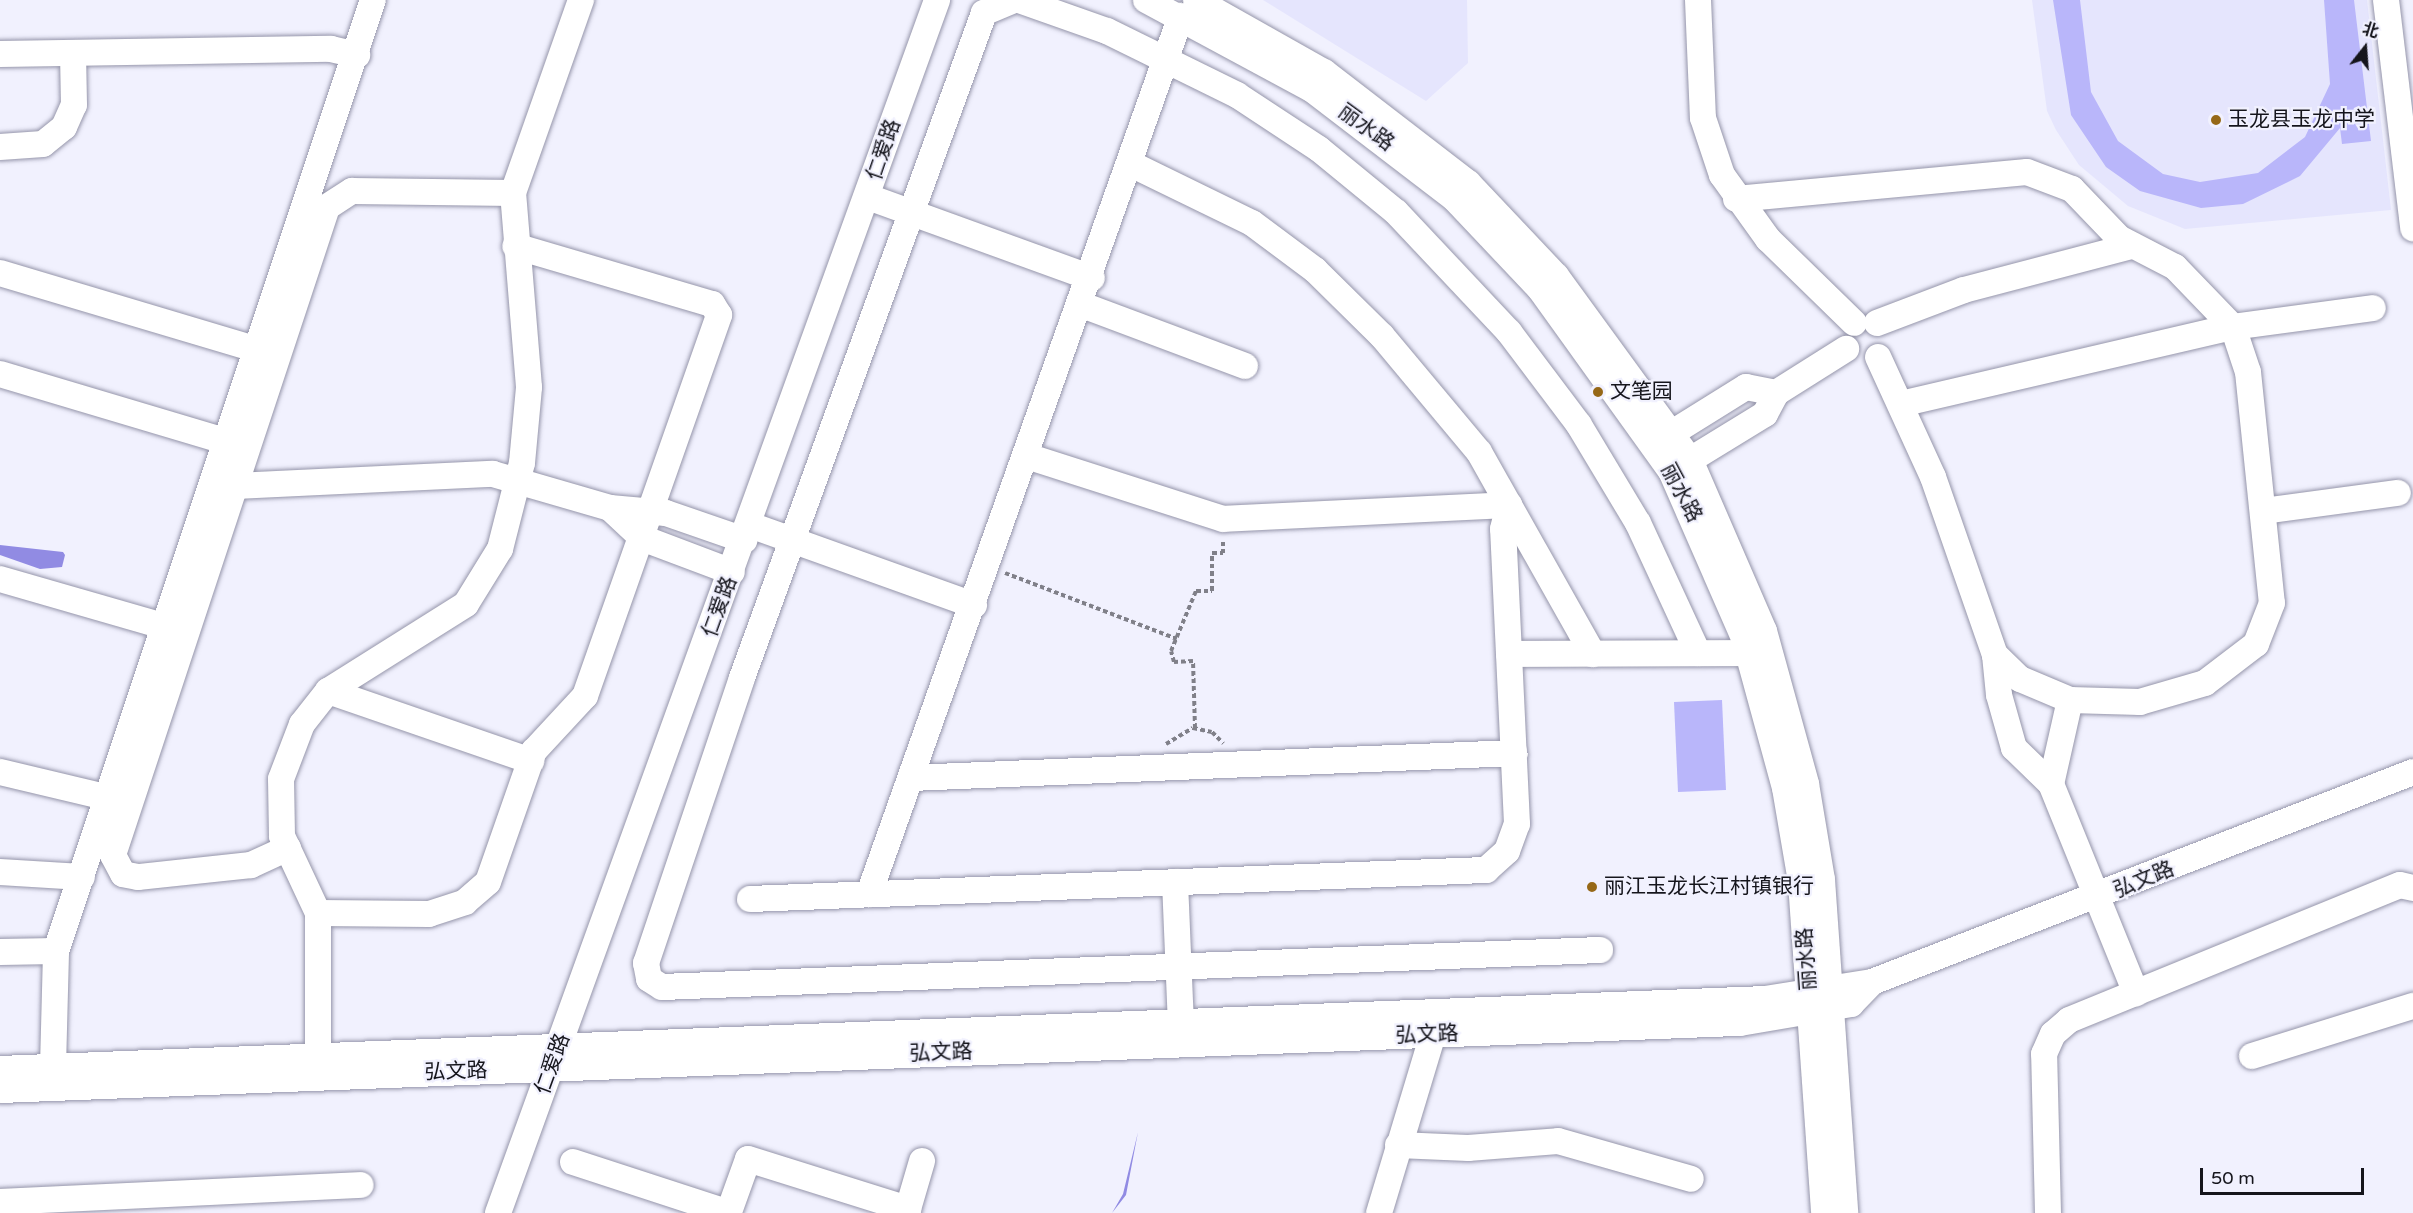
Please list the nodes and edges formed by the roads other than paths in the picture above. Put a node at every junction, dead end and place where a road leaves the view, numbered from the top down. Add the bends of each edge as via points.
1 (373, 0) edge
2 (581, 0) edge
3 (937, 0) edge
4 (1014, 0) edge
5 (1019, 0) edge
6 (1146, 0) edge
7 (1698, 0) edge
8 (2386, 0) edge
9 (1189, 8) edge
10 (73, 53) junction
11 (0, 54) edge
12 (357, 55) junction
13 (1167, 58) junction
14 (0, 147) edge
15 (1133, 165) junction
16 (513, 193) junction
17 (868, 197) junction
18 (1736, 199) junction
19 (911, 213) junction
20 (2413, 228) edge
21 (515, 246) junction
22 (2132, 246) junction
23 (0, 273) edge
24 (1092, 278) junction
25 (1082, 305) junction
26 (2373, 308) dead end
27 (1866, 323) junction
28 (2233, 327) junction
29 (1846, 349) junction
30 (258, 350) junction
31 (1878, 357) junction
32 (1245, 366) dead end
33 (0, 374) edge
34 (1776, 393) junction
35 (1901, 404) junction
36 (1672, 433) junction
37 (228, 442) junction
38 (1027, 456) junction
39 (1690, 460) junction
40 (518, 480) junction
41 (235, 486) junction
42 (2398, 493) dead end
43 (1509, 505) junction
44 (610, 508) junction
45 (652, 510) junction
46 (2264, 512) junction
47 (747, 532) junction
48 (642, 538) junction
49 (792, 540) junction
50 (732, 572) junction
51 (0, 579) edge
52 (974, 605) junction
53 (166, 627) junction
54 (1698, 653) junction
55 (1749, 653) junction
56 (1509, 654) junction
57 (1593, 654) junction
58 (1995, 655) junction
59 (328, 691) junction
60 (2070, 700) junction
61 (1514, 753) junction
62 (531, 761) junction
63 (0, 772) edge
64 (2413, 772) edge
65 (911, 778) junction
66 (2051, 784) junction
67 (109, 798) junction
68 (288, 848) junction
69 (0, 872) edge
70 (82, 877) junction
71 (1175, 882) junction
72 (2413, 888) edge
73 (869, 894) junction
74 (750, 899) dead end
75 (2096, 899) junction
76 (318, 913) junction
77 (1600, 950) dead end
78 (56, 951) junction
79 (0, 952) edge
80 (1179, 967) junction
81 (2136, 993) junction
82 (1820, 1000) junction
83 (2413, 1006) edge
84 (1181, 1023) junction
85 (1433, 1034) junction
86 (318, 1056) junction
87 (2252, 1056) dead end
88 (555, 1058) junction
89 (53, 1067) junction
90 (0, 1069) edge
91 (0, 1090) edge
92 (1398, 1145) junction
93 (922, 1161) dead end
94 (573, 1162) dead end
95 (1691, 1179) dead end
96 (361, 1185) dead end
97 (0, 1202) edge
98 (99, 1205) edge
99 (729, 1211) edge
100 (1377, 1212) edge
101 (498, 1213) edge
102 (1824, 1213) edge
103 (1845, 1213) edge
104 (2048, 1213) edge

1 - 12 street
2 - 16 street
3 - 17 street, 仁爱路
4 - 19 street via 984,13
5 - 13 street
6 - 9 street, 丽水路
7 - 18 street via 1703,118 1713,154
8 - 20 street
9 - 13 street
9 - 36 street, 丽水路 via 1324,72 1468,183 1556,276
9 - 55 street, 丽水路 via 1361,123 1497,239 1581,342 1671,471 1723,581
10 - 11 street
10 - 12 street via 332,49
10 - 14 street via 74,105 64,127 43,144
12 - 30 street
13 - 15 street
13 - 54 street via 1319,149 1396,212 1472,288 1545,378 1610,473 1664,574
15 - 24 street
15 - 43 street via 1219,203 1315,270 1448,411
16 - 21 street
16 - 41 street via 352,191 336,197 327,207
17 - 19 street
17 - 47 street, 仁爱路
18 - 22 street via 2027,172 2072,189 2104,226
18 - 27 street via 1768,239
19 - 24 street
19 - 49 street
21 - 40 street via 529,347
21 - 45 street via 712,304 719,315
22 - 27 street via 1972,287
22 - 28 street via 2175,267
23 - 30 street
24 - 25 street
25 - 32 street
25 - 38 street
26 - 28 street
27 - 29 street via 1844,336
27 - 31 street via 1886,344
28 - 35 street
28 - 46 street via 2248,372
29 - 31 street via 1862,362
29 - 34 street
30 - 37 street
31 - 35 street
33 - 37 street
34 - 36 street via 1746,387
34 - 39 street via 1765,414
35 - 58 street via 1947,515
36 - 39 street, 丽水路
37 - 53 street
38 - 43 street via 1222,519
38 - 52 street
39 - 82 street, 丽水路 via 1742,573 1794,732 1816,838
40 - 41 street via 493,474
40 - 44 street
40 - 59 street via 500,549 466,604
41 - 68 street via 114,862 123,874 138,877 251,865
42 - 46 street
43 - 56 street via 1503,529
43 - 57 street
44 - 45 street
44 - 48 street
45 - 47 street
45 - 48 street
46 - 60 street via 2272,603 2263,634 2249,654 2205,683 2166,698 2114,704
47 - 49 street
47 - 50 street, 仁爱路
48 - 50 street
48 - 62 street via 585,696 550,729
49 - 52 street
49 - 80 street via 646,963 649,980 662,987
50 - 88 street, 仁爱路
51 - 53 street
52 - 65 street
53 - 67 street
54 - 55 street
54 - 57 street
55 - 82 street, 丽水路 via 1795,842
56 - 57 street
56 - 61 street
58 - 60 street via 2020,679
58 - 66 street via 1999,695 2014,748
59 - 62 street
59 - 68 street via 302,724 281,779 278,809
60 - 66 street
61 - 65 street
61 - 71 street via 1517,824 1508,851 1486,870
62 - 76 street via 488,882 465,902 429,914
63 - 67 street
64 - 75 street, 弘文路
65 - 73 street
66 - 75 street
67 - 70 street
68 - 76 street
69 - 70 street
70 - 78 street
71 - 73 street
71 - 80 street
72 - 81 street via 2400,885
73 - 74 street
75 - 81 street
75 - 82 street, 弘文路
76 - 86 street
77 - 80 street
78 - 79 street
78 - 89 street
80 - 84 street
81 - 104 street via 2069,1020 2053,1034 2044,1054
82 - 84 street, 弘文路
82 - 85 street, 弘文路 via 1740,1023
82 - 102 street, 丽水路
82 - 103 street, 丽水路
83 - 87 street
84 - 88 street, 弘文路
85 - 88 street, 弘文路
85 - 92 street
86 - 88 street, 弘文路
86 - 89 street, 弘文路
88 - 91 street, 弘文路
88 - 101 street, 仁爱路
89 - 90 street, 弘文路
92 - 95 street via 1468,1148 1557,1141
92 - 100 street
93 - 99 street via 908,1209 748,1159
94 - 99 street
96 - 98 street
97 - 98 street

